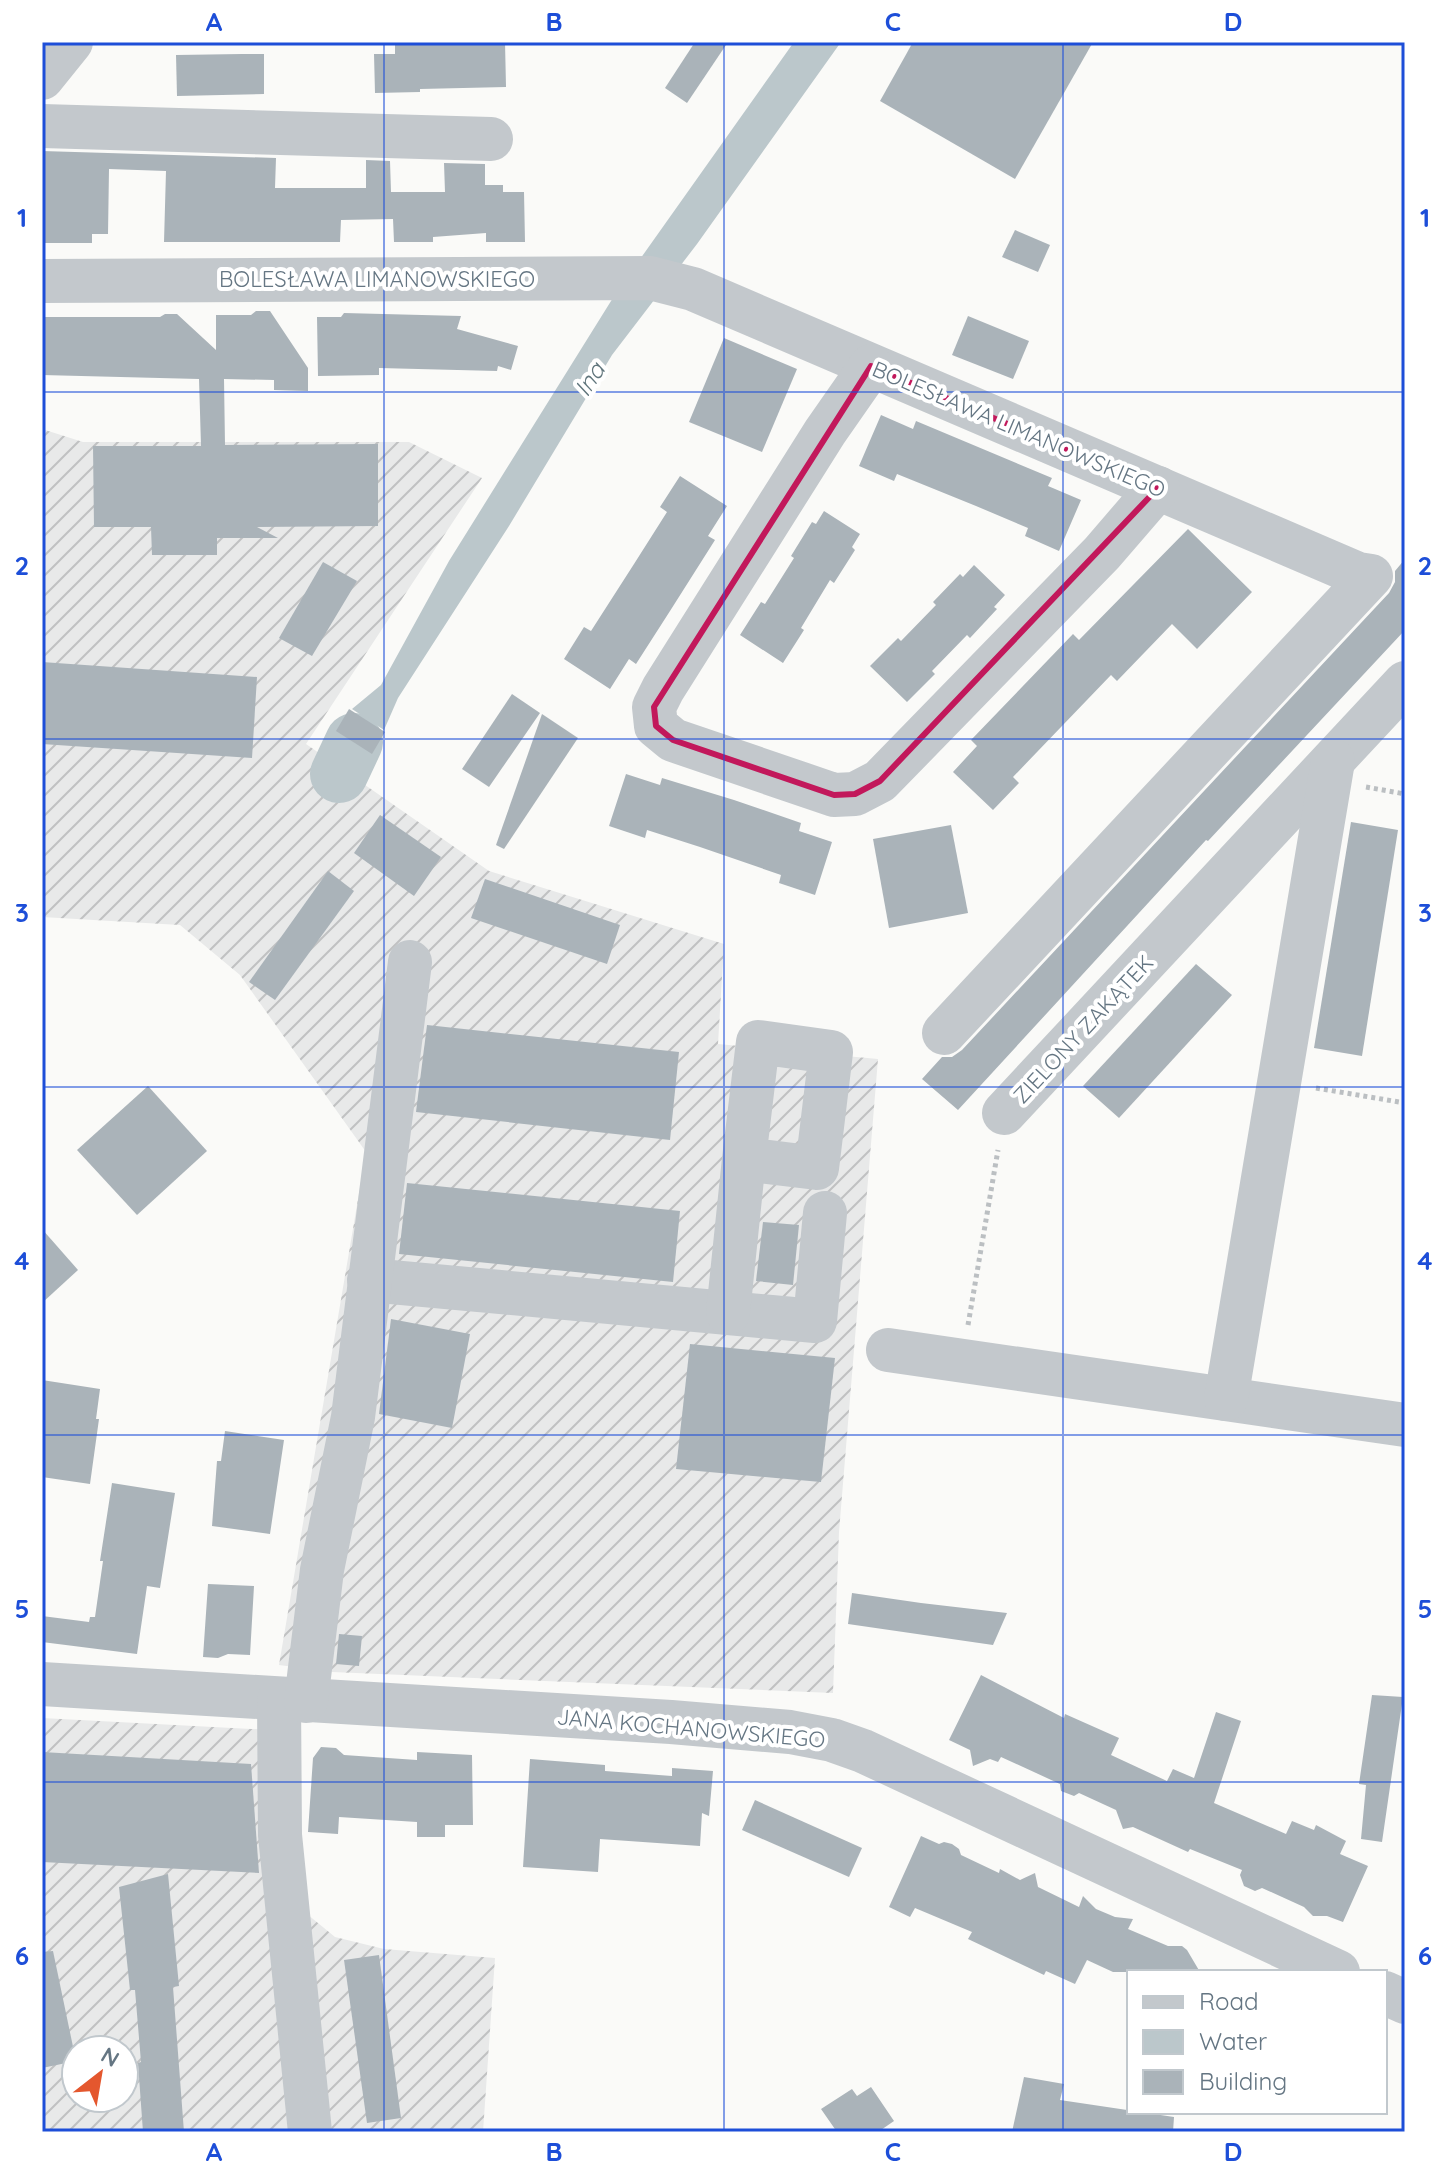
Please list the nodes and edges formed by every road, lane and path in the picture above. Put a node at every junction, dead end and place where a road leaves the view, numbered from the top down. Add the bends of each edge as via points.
1 (71, 42) edge
2 (42, 78) edge
3 (42, 126) edge
4 (491, 139) dead end
5 (42, 281) edge
6 (871, 366) junction
7 (1158, 488) junction
8 (1405, 683) edge
9 (1333, 761) junction
10 (410, 962) dead end
11 (944, 1033) dead end
12 (1279, 1082) junction
13 (1405, 1103) edge
14 (1004, 1113) joint
15 (744, 1159) dead end
16 (825, 1213) dead end
17 (369, 1280) junction
18 (728, 1313) junction
19 (888, 1350) dead end
20 (962, 1361) junction
21 (1226, 1399) junction
22 (1405, 1425) edge
23 (42, 1684) edge
24 (292, 1700) junction
25 (1334, 1970) edge
26 (310, 2132) edge

1 - 2 street
3 - 4 street
5 - 6 street, BOLESŁAWA LIMANOWSKIEGO via 650,278 693,289
6 - 7 street, BOLESŁAWA LIMANOWSKIEGO
6 - 7 street via 663,689 654,707 656,726 673,740 834,795 855,794 890,771 1102,553
7 - 11 street, BOLESŁAWA LIMANOWSKIEGO via 1371,576
8 - 9 street, ZIELONY ZAKĄTEK
9 - 12 street
9 - 14 street, ZIELONY ZAKĄTEK
10 - 17 street
12 - 13 path
12 - 21 street
14 - 20 path, ZIELONY ZAKĄTEK
15 - 18 street
16 - 18 street via 815,1321
17 - 18 street
17 - 24 street via 353,1417
19 - 20 street
20 - 21 street
21 - 22 street
23 - 24 street, JANA KOCHANOWSKIEGO
24 - 25 street, JANA KOCHANOWSKIEGO via 671,1722 832,1740
24 - 26 street via 280,1835

